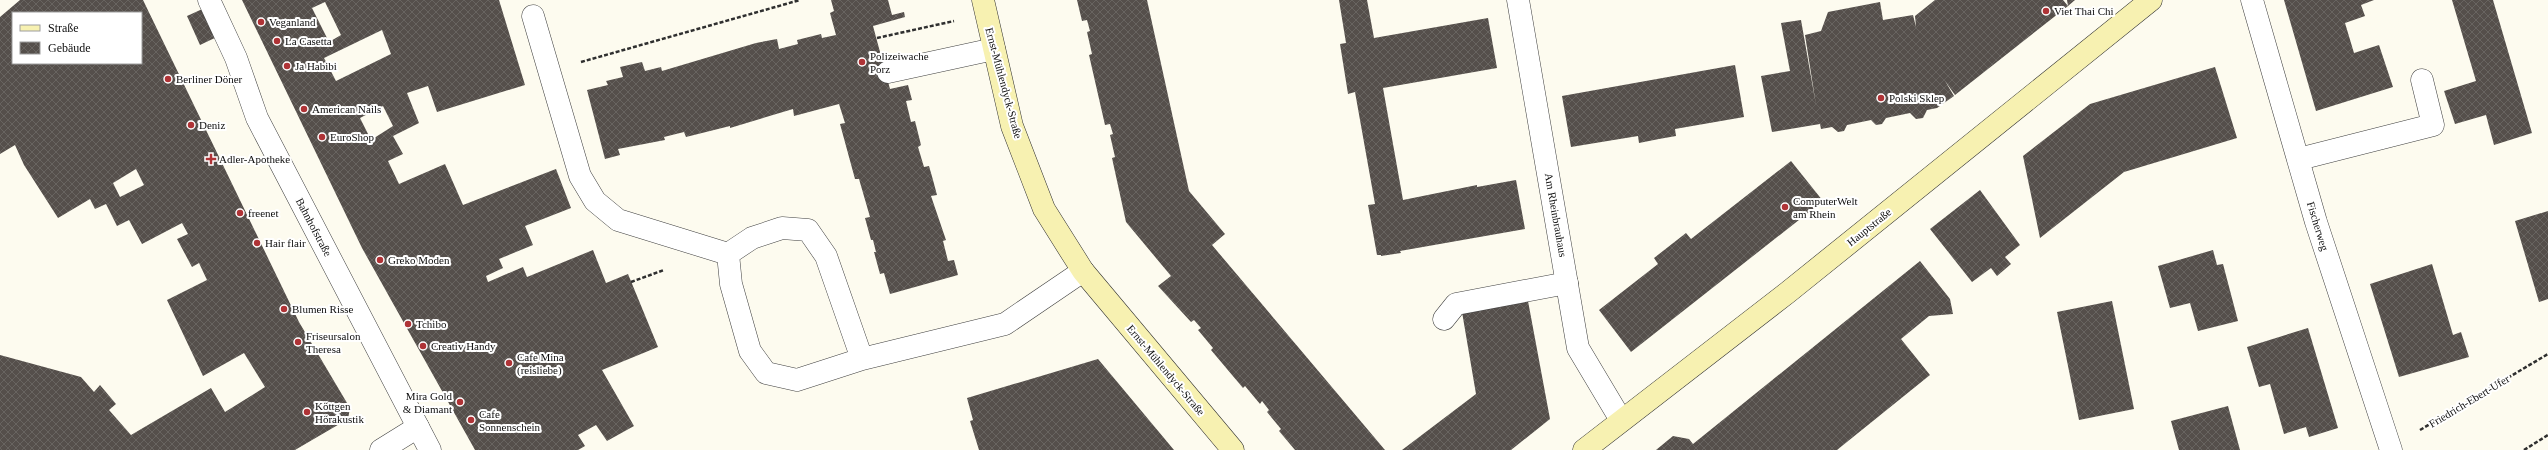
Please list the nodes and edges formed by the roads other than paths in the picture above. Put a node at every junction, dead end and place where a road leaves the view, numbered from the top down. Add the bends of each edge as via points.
1 (209, 0) edge
2 (1518, 0) edge
3 (2151, 0) edge
4 (2252, 0) edge
5 (984, 7) edge
6 (533, 16) dead end
7 (994, 49) junction
8 (888, 72) dead end
9 (2422, 80) dead end
10 (2299, 159) junction
11 (728, 254) junction
12 (1083, 271) junction
13 (1567, 283) junction
14 (1444, 319) dead end
15 (862, 359) junction
16 (1621, 420) junction
17 (418, 427) junction
18 (381, 450) edge
19 (430, 450) edge
20 (1233, 450) edge
21 (1584, 450) edge
22 (2391, 450) edge

1 - 17 street, Bahnhofstraße via 236,58 258,118
2 - 13 street, Am Rheinbrauhaus
3 - 16 main road, Hauptstraße via 1788,293
4 - 10 street, Fischerweg
5 - 7 main road, Ernst-Mühlendyck-Straße
6 - 11 street via 580,176 595,201 618,220
7 - 8 street
7 - 12 main road, Ernst-Mühlendyck-Straße via 1012,126 1044,209
9 - 10 street via 2434,125
10 - 22 street, Fischerweg via 2316,222
11 - 15 street via 731,284 750,351 766,373 797,380
11 - 15 street via 752,238 782,228 808,230 826,256
12 - 15 street via 1005,324
12 - 20 main road, Ernst-Mühlendyck-Straße
13 - 14 street via 1456,304
13 - 16 street, Am Rheinbrauhaus via 1578,348
16 - 21 main road, Hauptstraße
17 - 18 street
17 - 19 street, Bahnhofstraße

